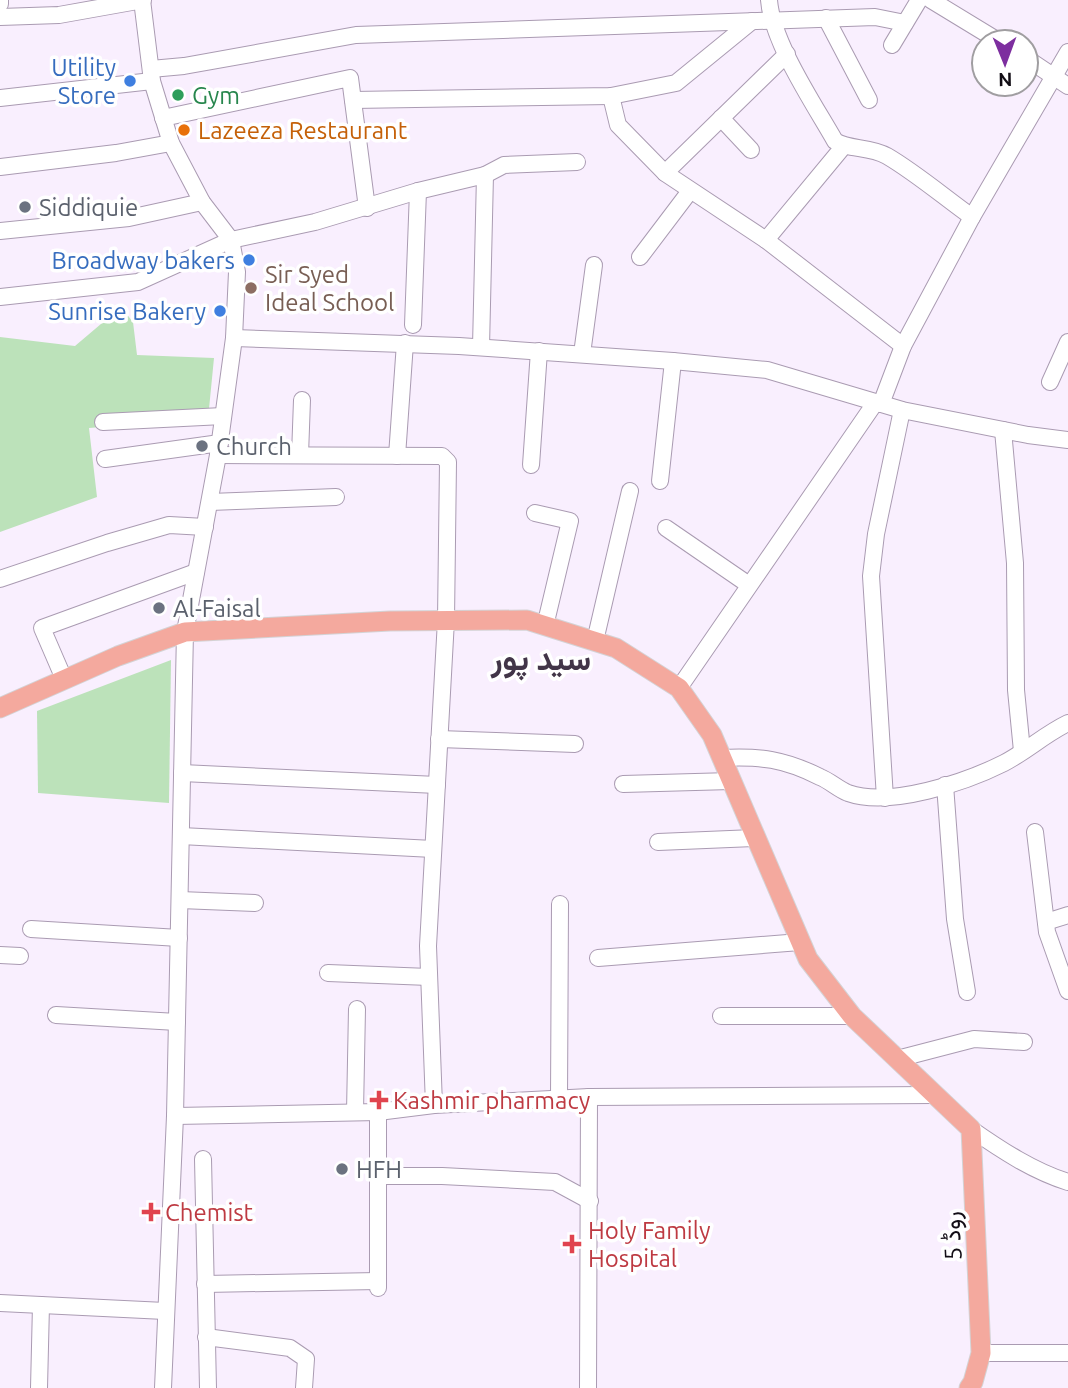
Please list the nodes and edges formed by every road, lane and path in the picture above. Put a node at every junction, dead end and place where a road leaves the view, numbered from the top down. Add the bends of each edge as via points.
1 (143, 0) edge
2 (769, 0) edge
3 (919, 0) edge
4 (932, 0) edge
5 (59, 8) edge
6 (0, 17) edge
7 (826, 18) junction
8 (773, 20) junction
9 (752, 21) junction
10 (905, 23) junction
11 (977, 28) edge
12 (892, 45) dead end
13 (1068, 52) edge
14 (787, 54) junction
15 (1040, 67) edge
16 (152, 75) junction
17 (1062, 81) edge
18 (611, 96) junction
19 (0, 98) edge
20 (353, 100) junction
21 (869, 100) dead end
22 (163, 118) junction
23 (721, 118) junction
24 (172, 143) junction
25 (843, 147) junction
26 (751, 150) dead end
27 (577, 162) dead end
28 (0, 167) edge
29 (665, 173) junction
30 (485, 175) junction
31 (418, 191) junction
32 (690, 191) junction
33 (202, 202) junction
34 (367, 208) junction
35 (972, 217) junction
36 (0, 231) edge
37 (231, 240) junction
38 (766, 240) junction
39 (640, 257) dead end
40 (594, 265) dead end
41 (0, 298) edge
42 (413, 325) dead end
43 (234, 338) junction
44 (1068, 342) edge
45 (405, 343) junction
46 (903, 346) junction
47 (481, 347) junction
48 (540, 351) junction
49 (582, 354) junction
50 (673, 360) junction
51 (1050, 382) dead end
52 (302, 400) dead end
53 (878, 403) junction
54 (902, 410) junction
55 (223, 416) junction
56 (103, 422) dead end
57 (1003, 430) junction
58 (1068, 440) edge
59 (219, 449) junction
60 (300, 455) junction
61 (397, 456) junction
62 (105, 459) dead end
63 (531, 465) dead end
64 (660, 481) dead end
65 (630, 491) dead end
66 (336, 497) dead end
67 (210, 502) junction
68 (536, 513) dead end
69 (205, 527) junction
70 (666, 528) dead end
71 (196, 572) junction
72 (0, 579) edge
73 (749, 585) junction
74 (446, 620) junction
75 (545, 626) junction
76 (185, 632) junction
77 (595, 641) junction
78 (64, 679) junction
79 (679, 688) junction
80 (0, 708) edge
81 (1068, 723) edge
82 (439, 739) junction
83 (575, 744) dead end
84 (1022, 751) junction
85 (721, 758) junction
86 (182, 773) junction
87 (731, 781) junction
88 (623, 784) dead end
89 (437, 785) junction
90 (945, 785) junction
91 (885, 798) junction
92 (1035, 832) dead end
93 (181, 836) junction
94 (754, 838) junction
95 (658, 842) dead end
96 (433, 849) junction
97 (180, 900) junction
98 (255, 903) dead end
99 (560, 904) dead end
100 (1068, 915) edge
101 (1046, 922) junction
102 (31, 929) dead end
103 (179, 938) junction
104 (800, 942) junction
105 (0, 955) edge
106 (20, 956) dead end
107 (598, 958) dead end
108 (328, 973) dead end
109 (429, 977) junction
110 (1068, 991) edge
111 (967, 992) dead end
112 (357, 1009) dead end
113 (56, 1016) dead end
114 (852, 1016) junction
115 (721, 1017) dead end
116 (177, 1022) junction
117 (1024, 1042) dead end
118 (897, 1059) junction
119 (934, 1095) junction
120 (589, 1097) junction
121 (559, 1100) junction
122 (434, 1105) junction
123 (355, 1112) junction
124 (378, 1112) junction
125 (175, 1116) junction
126 (971, 1129) junction
127 (203, 1159) dead end
128 (378, 1176) junction
129 (1068, 1182) edge
130 (590, 1201) junction
131 (205, 1284) junction
132 (0, 1303) edge
133 (41, 1305) junction
134 (165, 1311) junction
135 (206, 1337) junction
136 (981, 1353) junction
137 (1068, 1353) edge
138 (39, 1388) edge
139 (163, 1388) edge
140 (208, 1388) edge
141 (304, 1388) edge
142 (588, 1388) edge
143 (968, 1388) edge

1 - 5 street
1 - 16 street
2 - 8 street
3 - 10 street
4 - 11 street
5 - 6 street
7 - 8 street
7 - 10 street via 875,17
7 - 21 street
8 - 9 street
8 - 14 street
9 - 16 street via 356,35
9 - 18 street via 676,83
10 - 12 street
13 - 17 street
14 - 23 street
14 - 25 street via 835,141
15 - 17 street
16 - 19 street
16 - 22 street
17 - 35 street
18 - 20 street
18 - 29 street via 618,125
20 - 22 street via 350,78
20 - 34 street
22 - 24 street
23 - 26 street
23 - 29 street
24 - 28 street
24 - 33 street
25 - 35 street via 885,155
25 - 38 street
27 - 30 street via 504,165
29 - 32 street
30 - 31 street
30 - 47 street
31 - 34 street
31 - 42 street
32 - 38 street
32 - 39 street
33 - 36 street via 129,218
33 - 37 street
34 - 37 street
35 - 46 street
37 - 41 street via 138,282
37 - 43 street via 237,272
38 - 46 street
40 - 49 street
43 - 45 street
43 - 55 street
44 - 51 street
45 - 47 street
45 - 61 street
46 - 53 street
47 - 48 street
48 - 49 street
48 - 63 street
49 - 50 street
50 - 53 street via 767,370
50 - 64 street
52 - 60 street
53 - 54 street
53 - 73 street
54 - 57 street
54 - 91 street via 871,576
55 - 56 street
55 - 59 street
57 - 58 street
57 - 84 street via 1015,563 1016,690
59 - 60 street
59 - 62 street
59 - 67 street
60 - 61 street
61 - 74 street via 442,456 448,461
65 - 77 street
66 - 67 street
67 - 69 street
68 - 75 street via 570,521
69 - 71 street
69 - 72 street via 169,525
70 - 73 street
71 - 76 street
71 - 78 street via 42,628
73 - 79 street
74 - 75 main road via 527,620
74 - 76 main road
74 - 82 street
75 - 77 main road
76 - 78 main road
76 - 86 street
77 - 79 main road via 616,648
78 - 80 main road
79 - 85 main road via 712,735
81 - 84 street
82 - 83 street
82 - 89 street
84 - 90 street
85 - 87 main road
85 - 91 street via 781,760 849,793
86 - 89 street
86 - 93 street
87 - 88 street
87 - 94 main road
89 - 96 street
90 - 91 street
90 - 111 street via 955,919
92 - 101 street
93 - 96 street
93 - 97 street
94 - 95 street
94 - 104 main road
96 - 109 street
97 - 98 street
97 - 103 street
99 - 121 street
100 - 101 street
101 - 110 street
102 - 103 street
103 - 116 street
104 - 107 street
104 - 114 main road
105 - 106 street
108 - 109 street
109 - 122 street
112 - 123 street
113 - 116 street
114 - 115 street
114 - 118 main road
116 - 125 street
117 - 118 street via 974,1039
118 - 119 main road
119 - 120 street
119 - 126 main road
120 - 121 street
120 - 130 street
121 - 122 street
122 - 124 street
123 - 124 street
123 - 125 street
124 - 128 street
125 - 134 street
126 - 129 street
126 - 136 main road, روڈ 5
127 - 131 street
128 - 130 street via 555,1182
128 - 131 street via 378,1284
130 - 142 street
131 - 135 street
132 - 133 street
133 - 134 street
133 - 138 street
134 - 139 street
135 - 140 street
135 - 141 street via 290,1348 306,1359
136 - 137 street
136 - 143 main road, روڈ 5

